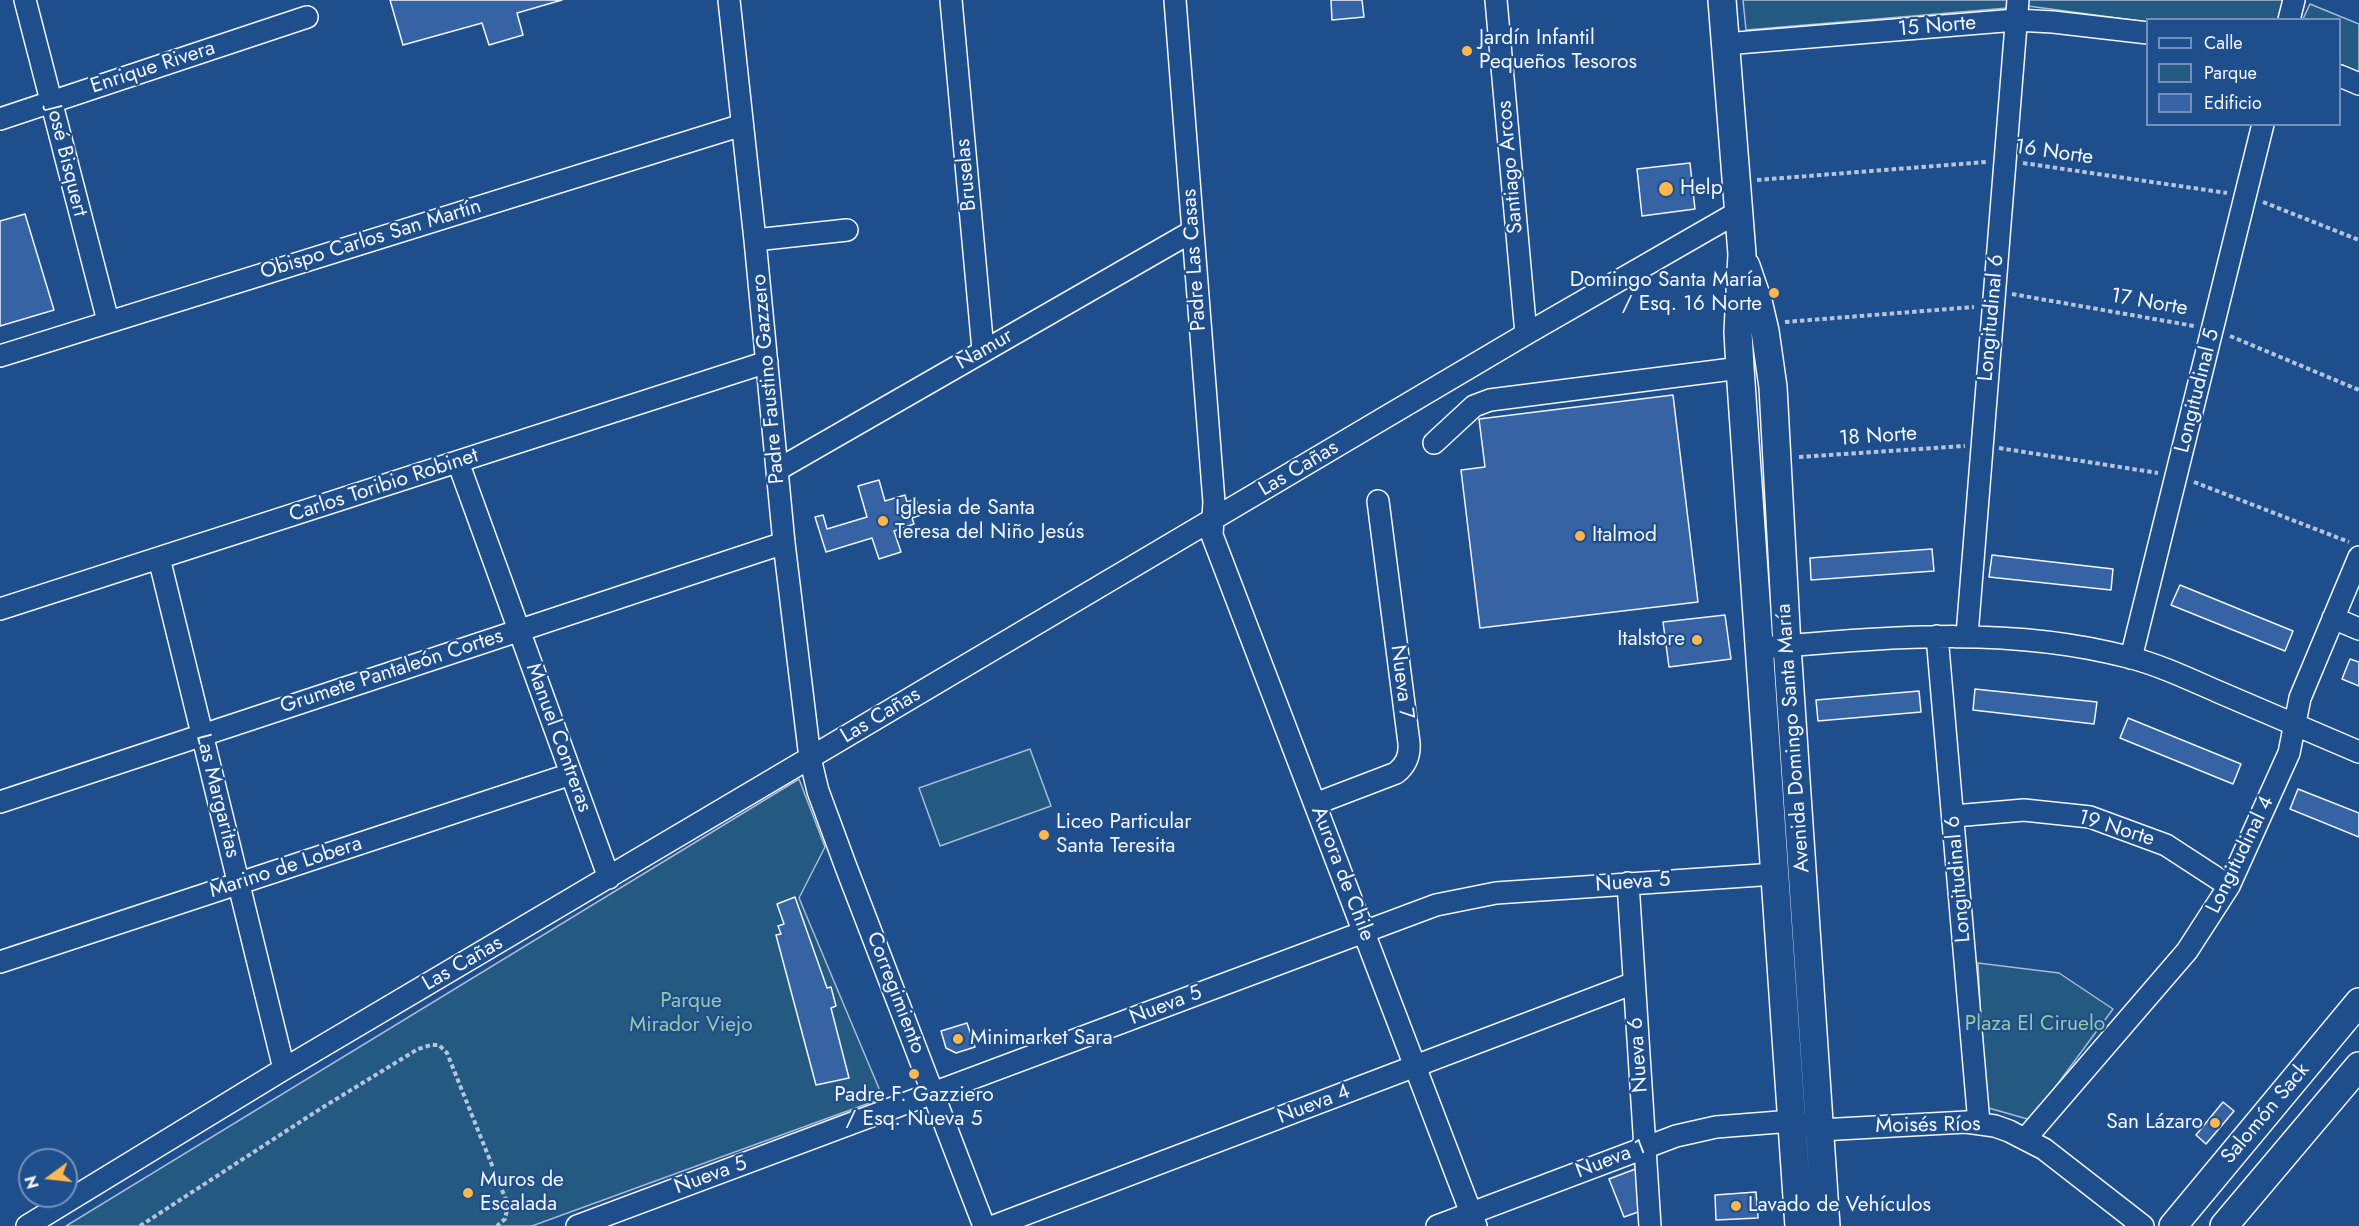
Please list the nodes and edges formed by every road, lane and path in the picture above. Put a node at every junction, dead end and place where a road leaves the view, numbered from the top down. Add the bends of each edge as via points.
1 (25, 0) edge
2 (729, 0) edge
3 (951, 0) edge
4 (1175, 0) edge
5 (1496, 0) edge
6 (1722, 0) edge
7 (2294, 0) edge
8 (2017, 10) edge
9 (307, 16) dead end
10 (2290, 18) edge
11 (2146, 33) edge
12 (1725, 44) junction
13 (2341, 76) edge
14 (2359, 84) edge
15 (51, 102) junction
16 (0, 119) edge
17 (742, 125) junction
18 (2264, 126) edge
19 (2005, 160) junction
20 (1736, 182) junction
21 (2246, 196) junction
22 (1738, 212) junction
23 (848, 230) dead end
24 (1193, 231) junction
25 (755, 240) junction
26 (2359, 240) edge
27 (1742, 254) junction
28 (1994, 298) junction
29 (108, 321) junction
30 (2213, 329) junction
31 (1765, 331) junction
32 (1526, 334) junction
33 (983, 350) junction
34 (0, 356) edge
35 (768, 363) junction
36 (1740, 368) junction
37 (2359, 390) edge
38 (1434, 443) dead end
39 (1982, 445) junction
40 (1777, 458) junction
41 (458, 462) junction
42 (777, 470) junction
43 (1378, 501) dead end
44 (1213, 520) junction
45 (784, 543) junction
46 (2359, 557) edge
47 (159, 558) junction
48 (0, 609) edge
49 (2334, 618) junction
50 (2359, 628) edge
51 (519, 630) junction
52 (1967, 635) junction
53 (1937, 636) junction
54 (1787, 646) junction
55 (1759, 648) junction
56 (2131, 658) junction
57 (2295, 724) junction
58 (202, 735) junction
59 (2359, 752) edge
60 (810, 758) junction
61 (571, 774) junction
62 (0, 802) edge
63 (1315, 804) junction
64 (1954, 816) junction
65 (1775, 874) junction
66 (609, 878) junction
67 (238, 883) junction
68 (1628, 883) junction
69 (2229, 886) junction
70 (1363, 931) junction
71 (0, 962) edge
72 (1634, 983) junction
73 (2359, 1002) edge
74 (1415, 1066) junction
75 (2359, 1066) edge
76 (284, 1069) junction
77 (933, 1093) junction
78 (1792, 1121) junction
79 (1979, 1123) junction
80 (1820, 1130) junction
81 (2026, 1138) junction
82 (1645, 1147) junction
83 (1473, 1220) edge
84 (27, 1226) edge
85 (140, 1226) edge
86 (497, 1226) edge
87 (578, 1226) edge
88 (984, 1226) edge
89 (994, 1226) edge
90 (1437, 1226) edge
91 (1650, 1226) edge
92 (1798, 1226) edge
93 (1826, 1226) edge
94 (2143, 1226) edge
95 (2173, 1226) edge
96 (2224, 1226) edge

1 - 15 street, José Bisquert
2 - 17 street, Padre Faustino Gazzero
3 - 33 street, Bruselas
4 - 24 street, Padre Las Casas
5 - 32 street, Santiago Arcos
6 - 12 main road, Avenida Domingo Santa María
7 - 10 street
8 - 11 street, 15 Norte via 2053,22
8 - 12 street, 15 Norte
8 - 19 street, Longitudinal 6
9 - 15 street, Enrique Rivera
12 - 20 main road, Avenida Domingo Santa María
13 - 14 street
15 - 16 street, Enrique Rivera
15 - 29 street, José Bisquert
17 - 25 street, Padre Faustino Gazzero
17 - 29 street, Obispo Carlos San Martín
18 - 21 street, Longitudinal 5
19 - 20 path, 16 Norte
19 - 21 path, 16 Norte
19 - 28 street, Longitudinal 6
20 - 22 main road, Avenida Domingo Santa María
21 - 26 path, 16 Norte
21 - 30 street, Longitudinal 5
22 - 27 main road, Avenida Domingo Santa María
22 - 32 street, Las Cañas
23 - 25 street
24 - 33 street, Namur
24 - 44 street, Padre Las Casas
25 - 35 street, Padre Faustino Gazzero
27 - 31 main road, Avenida Domingo Santa María
27 - 36 main road, Avenida Domingo Santa María
28 - 30 path, 17 Norte
28 - 31 path, 17 Norte via 1784,322
28 - 39 street, Longitudinal 6
29 - 34 street, Obispo Carlos San Martín
30 - 37 path, 17 Norte
30 - 56 street, Longitudinal 5
31 - 40 main road, Avenida Domingo Santa María
32 - 44 street, Las Cañas
33 - 42 street, Namur
35 - 41 street, Carlos Toribio Robinet
35 - 42 street, Padre Faustino Gazzero
36 - 38 street via 1490,400 1474,406
36 - 55 main road, Avenida Domingo Santa María
39 - 40 path, 18 Norte
39 - 52 street, Longitudinal 6
40 - 54 main road, Avenida Domingo Santa María
41 - 47 street, Carlos Toribio Robinet
41 - 51 street, Manuel Contreras
42 - 45 street, Padre Faustino Gazzero
43 - 63 street, Nueva 7 via 1408,757 1396,773
44 - 60 street, Las Cañas
44 - 63 street, Aurora de Chile via 1212,535
45 - 51 street, Grumete Pantaleón Cortes
45 - 60 street, Padre Faustino Gazzero
46 - 49 street, Longitudinal 4
47 - 48 street, Carlos Toribio Robinet
47 - 58 street, Las Margaritas
49 - 50 street
49 - 57 street, Longitudinal 4 via 2300,698
51 - 58 street, Grumete Pantaleón Cortes
51 - 61 street, Manuel Contreras
52 - 53 street
52 - 56 street via 2048,642
53 - 54 street
53 - 64 street, Longitudinal 6
54 - 55 street
54 - 80 main road, Avenida Domingo Santa María
55 - 65 main road, Avenida Domingo Santa María
56 - 57 street
57 - 59 street
57 - 69 street, Longitudinal 4 via 2289,753
58 - 62 street, Grumete Pantaleón Cortes
58 - 67 street, Las Margaritas
60 - 66 street, Las Cañas
60 - 77 street, Corregimiento via 818,791
61 - 66 street, Manuel Contreras
61 - 67 street, Marino de Lobera
63 - 70 street, Aurora de Chile
64 - 69 street, 19 Norte via 2024,810 2090,817 2166,845
64 - 79 street, Longitudinal 6
65 - 68 street, Nueva 5
65 - 78 main road, Avenida Domingo Santa María
66 - 76 street, Las Cañas
67 - 71 street, Marino de Lobera
67 - 76 street, Las Margaritas
68 - 70 street, Nueva 5 via 1473,896
68 - 72 street, Nueva 6
69 - 81 street, Longitudinal 4 via 2187,951
70 - 74 street, Aurora de Chile
70 - 77 street, Nueva 5
72 - 74 street, Nueva 4
72 - 82 street, Nueva 6
73 - 95 main road, Salomón Sack
74 - 83 street, Aurora de Chile
74 - 89 street, Nueva 4
75 - 96 main road, Salomón Sack
76 - 84 street, Las Cañas
77 - 87 street, Nueva 5
77 - 88 street, Corregimiento
78 - 80 street, Moisés Ríos
78 - 82 street, Nueva 1 via 1716,1127
78 - 92 main road, Avenida Domingo Santa María
79 - 80 street, Moisés Ríos
79 - 81 street, Moisés Ríos
80 - 93 main road, Avenida Domingo Santa María
81 - 94 street, Moisés Ríos
82 - 83 street, Nueva 1
82 - 91 street, Nueva 6
83 - 90 street, Nueva 1
85 - 86 path via 418,1049 440,1045 447,1053 508,1205 505,1220

